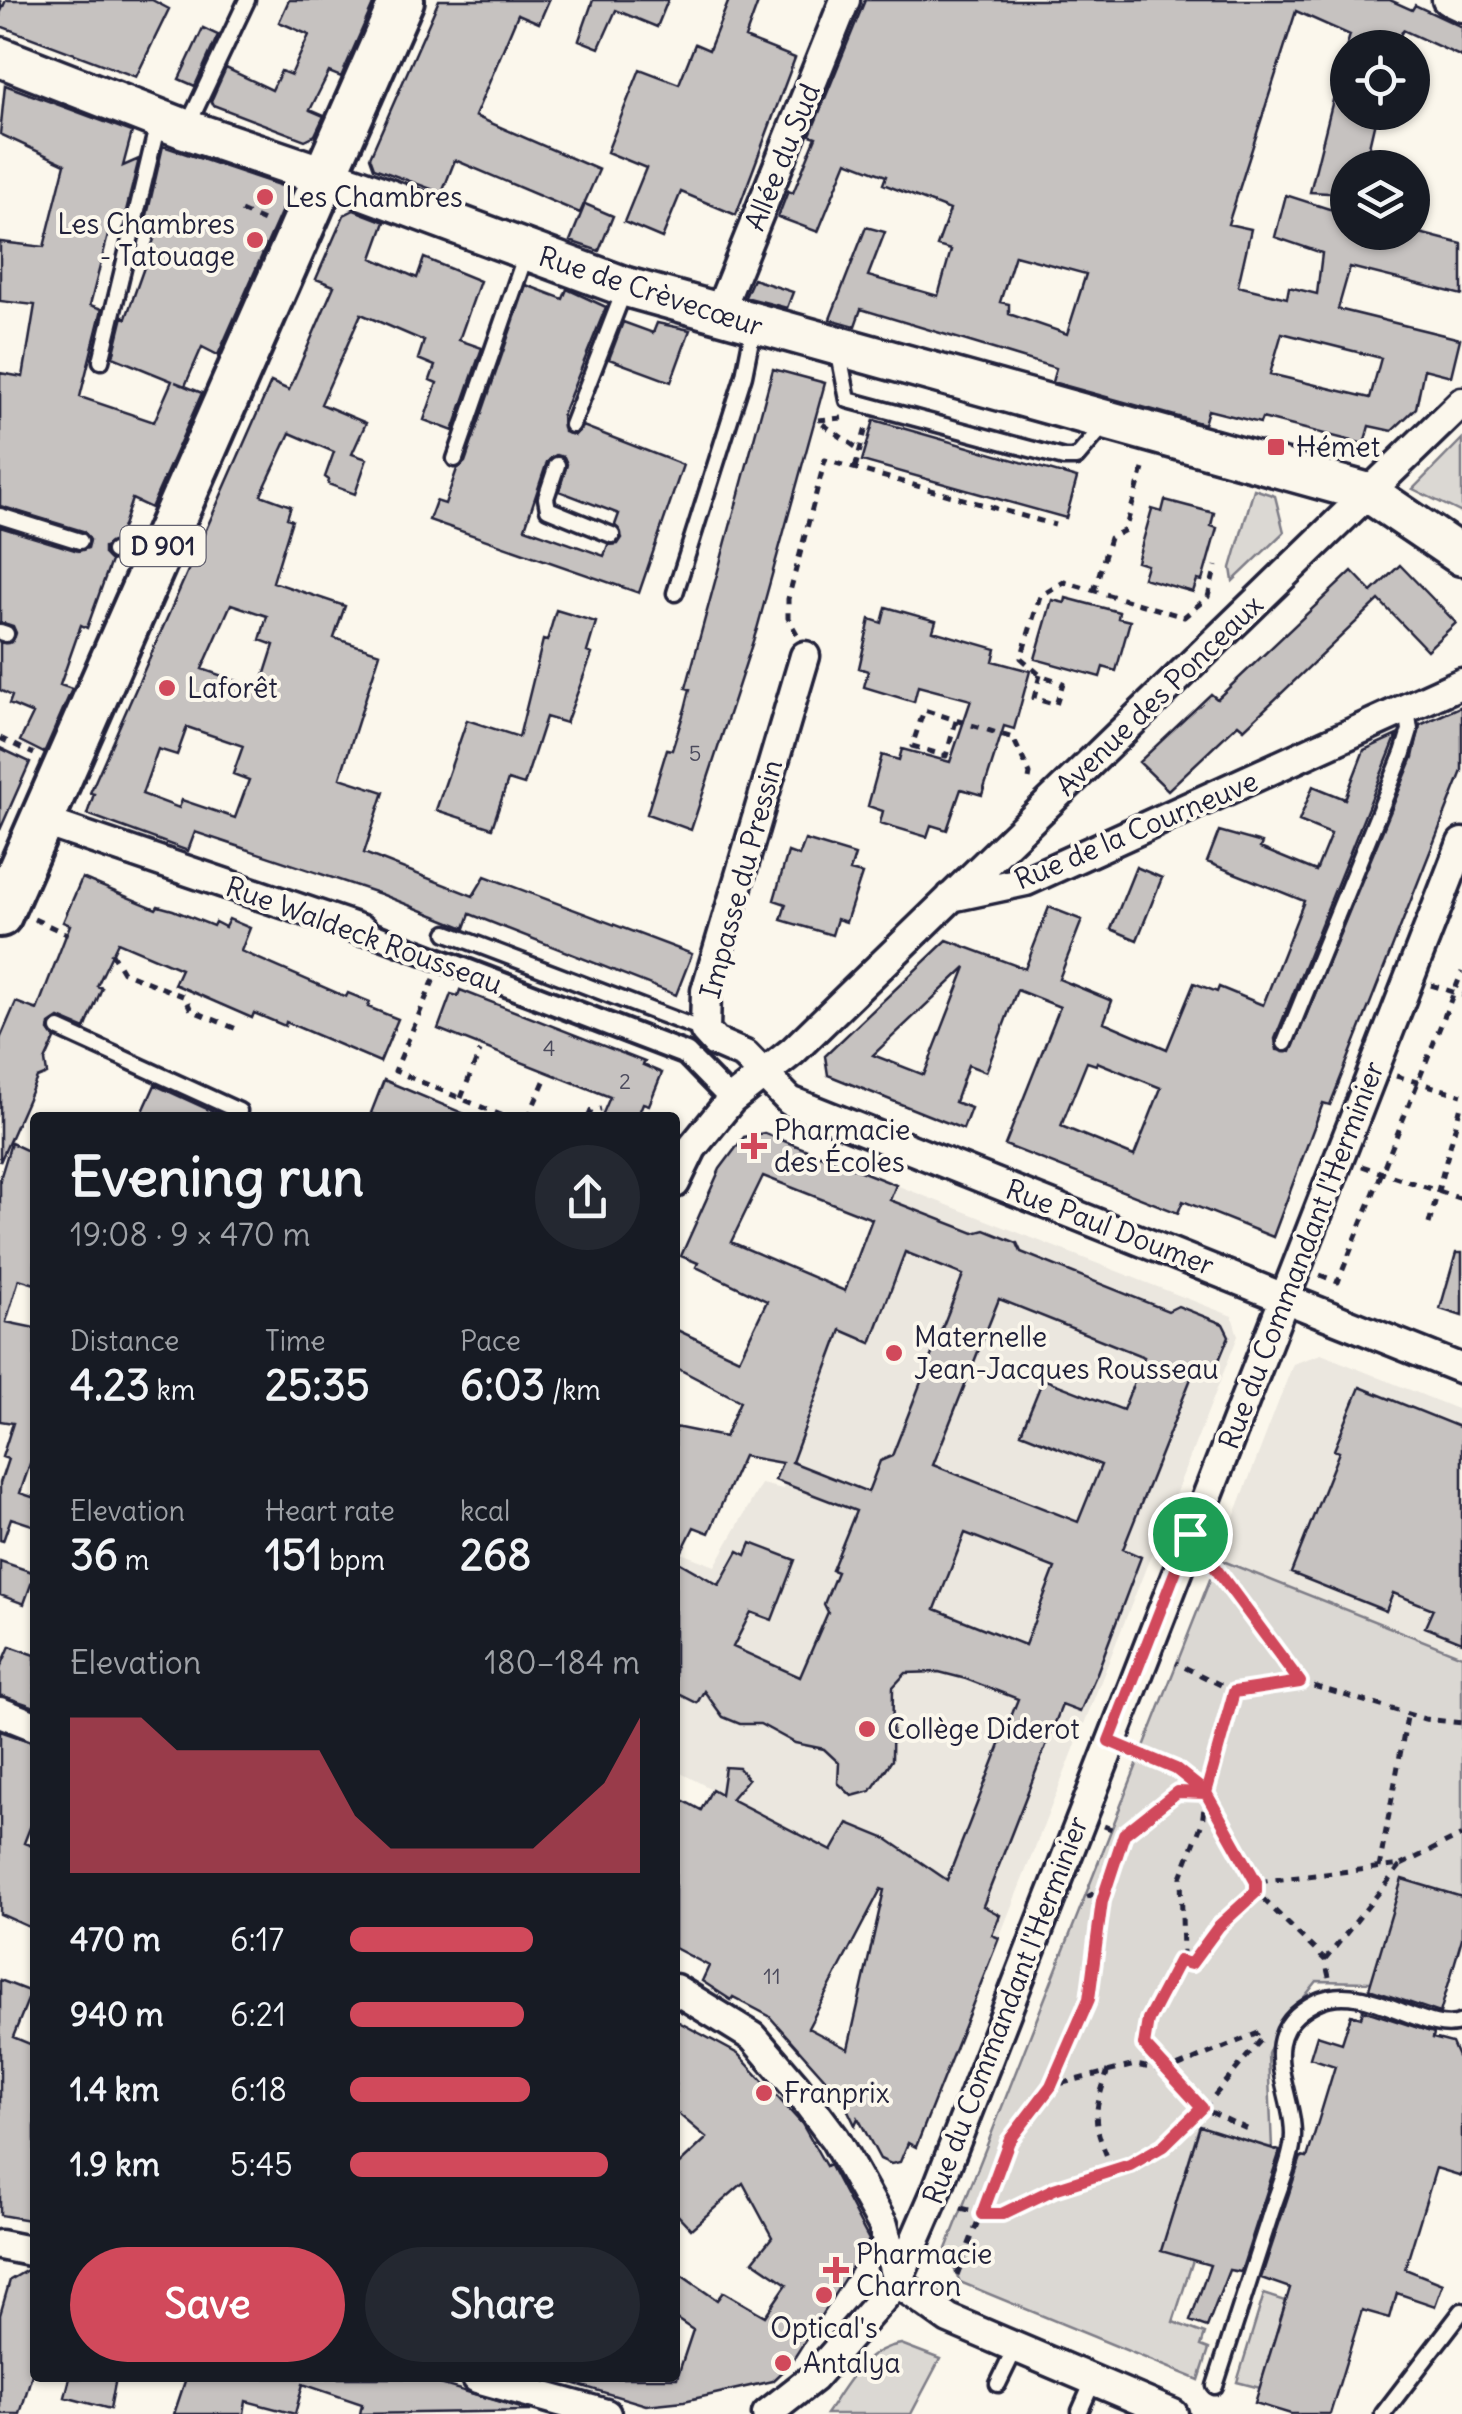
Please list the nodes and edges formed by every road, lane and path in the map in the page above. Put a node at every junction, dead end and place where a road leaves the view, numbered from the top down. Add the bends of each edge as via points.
1 (247, 0) edge
2 (402, 0) edge
3 (845, 0) edge
4 (1447, 0) edge
5 (1462, 7) edge
6 (0, 57) edge
7 (172, 124) junction
8 (326, 177) junction
9 (526, 252) junction
10 (626, 287) junction
11 (736, 320) junction
12 (838, 348) junction
13 (101, 361) dead end
14 (1462, 402) edge
15 (871, 411) junction
16 (1106, 422) junction
17 (572, 425) dead end
18 (1153, 435) junction
19 (860, 450) junction
20 (455, 458) dead end
21 (556, 465) dead end
22 (855, 468) junction
23 (1369, 493) junction
24 (0, 516) edge
25 (1055, 526) dead end
26 (612, 534) dead end
27 (80, 541) dead end
28 (114, 552) dead end
29 (1462, 556) edge
30 (155, 564) junction
31 (1216, 566) dead end
32 (1094, 591) junction
33 (675, 593) dead end
34 (804, 656) joint
35 (1040, 676) junction
36 (1462, 683) edge
37 (1407, 709) junction
38 (956, 721) junction
39 (1027, 798) dead end
40 (42, 820) junction
41 (1462, 842) edge
42 (950, 898) junction
43 (0, 915) edge
44 (362, 930) joint
45 (446, 933) dead end
46 (111, 952) dead end
47 (442, 963) junction
48 (1462, 972) edge
49 (59, 1030) dead end
50 (239, 1030) dead end
51 (705, 1031) junction
52 (1285, 1043) dead end
53 (480, 1052) dead end
54 (686, 1054) junction
55 (745, 1055) junction
56 (1374, 1069) junction
57 (546, 1077) dead end
58 (764, 1077) junction
59 (1418, 1082) junction
60 (462, 1098) junction
61 (1462, 1098) edge
62 (731, 1100) junction
63 (601, 1109) dead end
64 (239, 1112) edge
65 (494, 1112) edge
66 (531, 1112) edge
67 (590, 1112) edge
68 (1340, 1159) junction
69 (680, 1173) edge
70 (1382, 1173) junction
71 (1436, 1190) junction
72 (1462, 1199) edge
73 (1429, 1224) dead end
74 (1298, 1266) junction
75 (1286, 1296) junction
76 (1462, 1369) edge
77 (1190, 1534) junction
78 (1176, 1663) dead end
79 (1300, 1682) junction
80 (1234, 1692) junction
81 (0, 1712) edge
82 (1408, 1712) junction
83 (1462, 1722) edge
84 (30, 1724) edge
85 (1109, 1741) junction
86 (1206, 1793) junction
87 (1462, 1835) edge
88 (1401, 1866) junction
89 (1379, 1868) junction
90 (1256, 1882) junction
91 (1256, 1892) junction
92 (1179, 1961) junction
93 (680, 1992) edge
94 (1462, 2022) edge
95 (1108, 2070) junction
96 (1168, 2072) junction
97 (1051, 2086) junction
98 (1202, 2108) junction
99 (1246, 2129) dead end
100 (1113, 2172) junction
101 (961, 2208) dead end
102 (982, 2214) junction
103 (1, 2248) edge
104 (30, 2251) edge
105 (957, 2275) dead end
106 (897, 2282) junction
107 (1462, 2311) edge
108 (1016, 2347) junction
109 (1094, 2379) junction
110 (491, 2382) edge
111 (998, 2384) dead end
112 (1216, 2386) dead end
113 (1080, 2411) dead end
114 (1166, 2413) edge
115 (606, 2414) edge
116 (768, 2414) edge
117 (1383, 2414) edge

1 - 7 lane
2 - 8 main road, D 901
3 - 11 street, Allée du Sud
4 - 5 street
6 - 7 main road, Rue de Crèvecœur
7 - 8 main road, Rue de Crèvecœur
7 - 13 lane
8 - 9 main road, Rue de Crèvecœur
8 - 30 main road, D 901
9 - 10 main road, Rue de Crèvecœur
9 - 20 lane
10 - 11 main road, Rue de Crèvecœur
10 - 17 lane
11 - 12 main road, Rue de Crèvecœur
11 - 33 lane via 744,375
12 - 15 lane via 848,400
12 - 16 main road, Rue de Crèvecœur
14 - 23 street, Avenue des Ponceaux
15 - 16 lane via 1064,458 1076,458
15 - 19 path
15 - 19 path via 816,420
16 - 18 main road, Rue de Crèvecœur
18 - 23 main road, Rue de Crèvecœur
18 - 32 path via 1125,530 1110,538
19 - 22 path
21 - 26 lane via 548,509
22 - 25 path
22 - 34 path via 826,460 811,512 788,600
23 - 29 main road
23 - 42 street, Avenue des Ponceaux
24 - 27 lane
28 - 30 lane
30 - 40 main road, D 901
31 - 32 path via 1204,603 1184,617
32 - 35 path via 1064,582 1040,596 1021,658
34 - 51 street, Impasse du Pressin via 706,990
35 - 35 path via 1062,682 1056,705 1034,698
36 - 37 street, Rue de la Courneuve
37 - 42 street, Rue de la Courneuve via 1026,881
37 - 52 lane via 1403,753
38 - 38 path via 924,710 912,746 946,756
38 - 39 path via 1013,738 1030,774
40 - 43 main road, D 901
40 - 44 street, Rue Waldeck Rousseau
41 - 56 street, Rue du Commandant l'Herminier
42 - 58 street
44 - 47 street, Rue Waldeck Rousseau
45 - 51 lane
46 - 50 path via 123,972 185,997 191,1010
47 - 54 street, Rue Waldeck Rousseau
47 - 60 path via 395,1071
48 - 59 path
49 - 64 lane
51 - 55 street, Impasse du Pressin
53 - 60 path
54 - 55 street, Rue Waldeck Rousseau
54 - 62 street, Rue Waldeck Rousseau
55 - 58 street, Impasse du Pressin
56 - 59 path
56 - 68 street, Rue du Commandant l'Herminier
57 - 66 path
58 - 62 street
58 - 75 street, Rue Paul Doumer via 790,1102
59 - 61 path
59 - 70 path
60 - 65 path
61 - 71 path
62 - 69 street
63 - 67 path
68 - 70 path
68 - 74 street, Rue du Commandant l'Herminier
70 - 71 path
70 - 74 path via 1338,1282
71 - 72 path
71 - 73 path
74 - 75 street, Rue du Commandant l'Herminier
75 - 76 street, Rue Paul Doumer
75 - 77 street, Rue du Commandant l'Herminier
77 - 79 path
77 - 85 street, Rue du Commandant l'Herminier
78 - 80 path
79 - 80 path
79 - 82 path
80 - 86 path
81 - 84 street
82 - 83 path
82 - 89 path
85 - 86 path via 1176,1769
85 - 106 street, Rue du Commandant l'Herminier
86 - 90 path
86 - 92 path via 1181,1877 1185,1932
86 - 97 path via 1177,1792 1124,1834 1099,1900 1089,1999
87 - 88 path
88 - 89 path
88 - 91 path via 1325,1960
89 - 90 path
90 - 91 path
91 - 92 path via 1191,1964
92 - 96 path via 1148,2020 1144,2045
93 - 106 street via 753,2038 796,2087 883,2224
94 - 112 lane via 1434,2021 1353,1994 1318,2001 1287,2028 1279,2056 1293,2143
95 - 96 path via 1135,2064
95 - 97 path
95 - 100 path via 1095,2133
96 - 98 path
96 - 98 path via 1274,2025
97 - 102 path via 1009,2141
98 - 99 path
98 - 100 path via 1163,2146
100 - 102 path via 1067,2184 1002,2214
101 - 102 path
102 - 105 path
103 - 104 street
106 - 108 street via 950,2319
106 - 116 street, Rue du Commandant l'Herminier via 813,2378
107 - 117 lane
108 - 109 street
108 - 111 lane
109 - 113 lane
109 - 114 street
110 - 115 street

